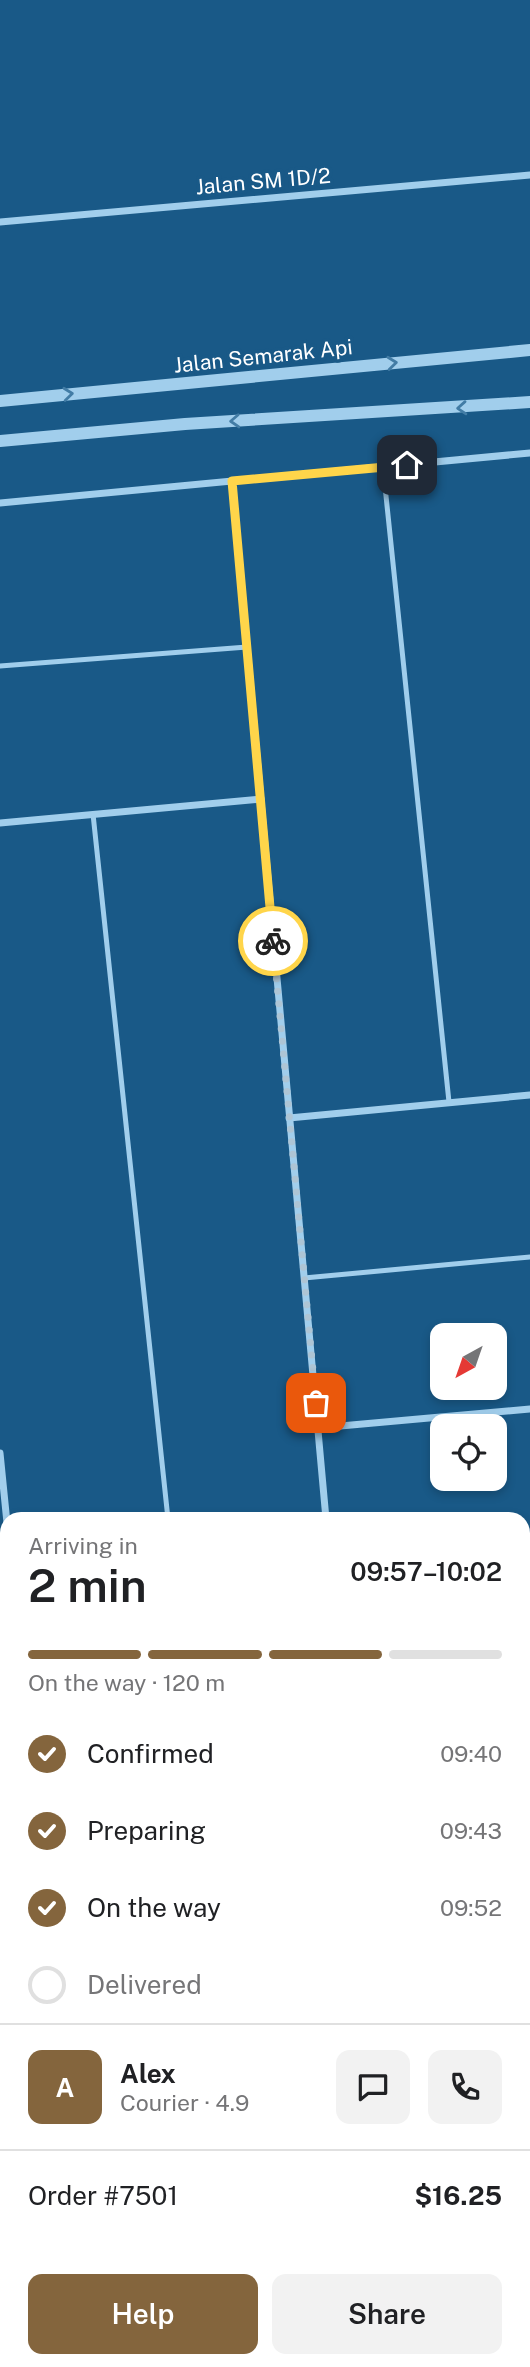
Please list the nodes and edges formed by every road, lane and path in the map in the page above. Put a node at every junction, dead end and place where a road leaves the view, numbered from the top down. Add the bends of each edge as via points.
1 (530, 175) edge
2 (0, 222) edge
3 (530, 350) edge
4 (0, 401) edge
5 (530, 402) edge
6 (0, 441) edge
7 (530, 453) edge
8 (383, 467) junction
9 (232, 481) junction
10 (0, 503) edge
11 (247, 647) junction
12 (0, 666) edge
13 (261, 799) junction
14 (93, 814) junction
15 (0, 824) edge
16 (530, 1095) edge
17 (449, 1102) junction
18 (289, 1118) junction
19 (530, 1257) edge
20 (304, 1278) junction
21 (530, 1409) edge
22 (318, 1428) junction
23 (0, 1453) edge
24 (1, 1474) edge
25 (6, 1512) edge
26 (167, 1512) edge
27 (325, 1512) edge

1 - 2 street, Jalan SM 1D/2
4 -> 3 street, Jalan Semarak Api
5 -> 6 street
7 - 8 street
8 - 9 street
8 - 17 lane
9 - 10 street
9 - 11 street
11 - 12 lane
11 - 13 street
13 - 14 street
13 - 18 street
14 - 15 street
14 - 26 lane
16 - 17 street
17 - 18 street
18 - 20 street
19 - 20 lane
20 - 22 street
21 - 22 street
22 - 27 street
23 - 24 street
24 - 25 street

